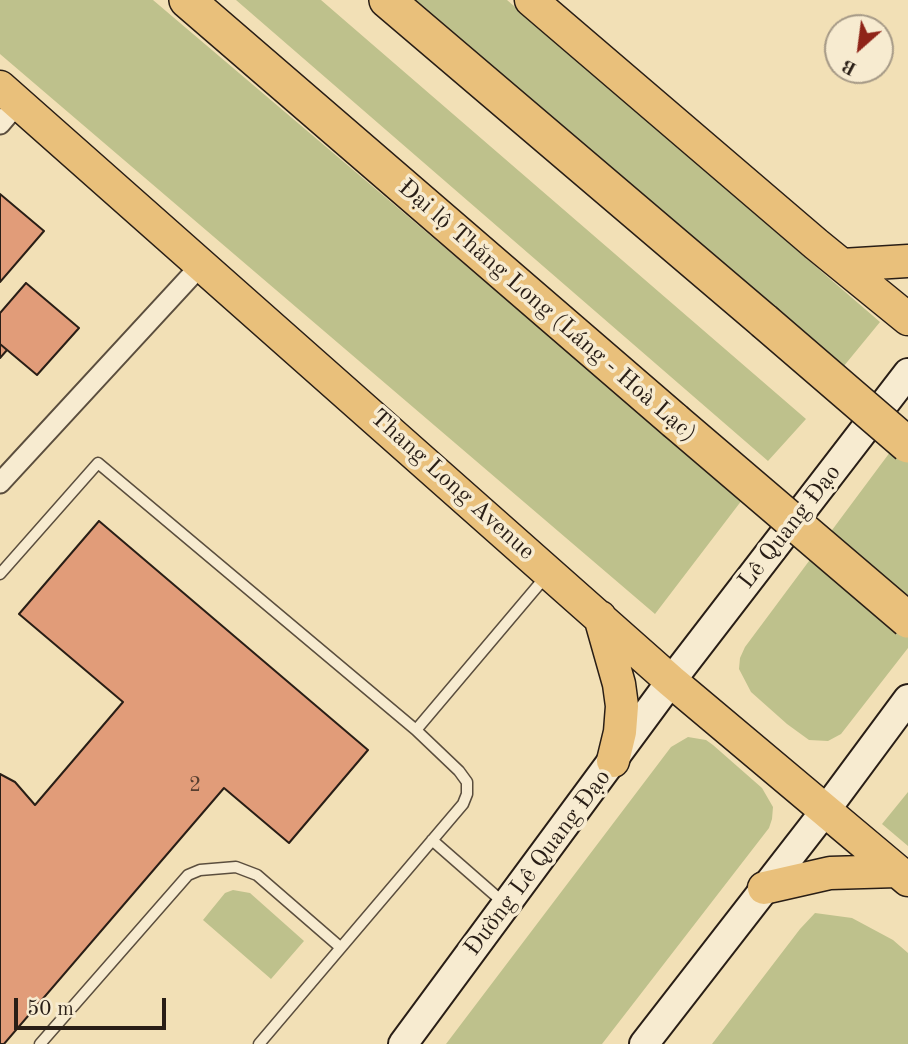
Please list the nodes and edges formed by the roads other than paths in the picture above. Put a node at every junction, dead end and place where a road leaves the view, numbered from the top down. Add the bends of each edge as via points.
1 (187, 0) edge
2 (387, 0) edge
3 (531, 0) edge
4 (6, 105) edge
5 (908, 261) edge
6 (202, 264) junction
7 (842, 265) junction
8 (908, 319) edge
9 (908, 373) edge
10 (908, 445) edge
11 (0, 482) edge
12 (550, 572) junction
13 (0, 574) edge
14 (600, 617) junction
15 (908, 620) edge
16 (671, 681) junction
17 (908, 699) edge
18 (416, 730) junction
19 (614, 761) junction
20 (825, 811) junction
21 (432, 840) junction
22 (903, 875) edge
23 (764, 888) junction
24 (507, 906) junction
25 (340, 947) junction
26 (40, 1044) edge
27 (259, 1044) edge
28 (403, 1044) edge
29 (644, 1044) edge

1 - 15 highway, Đại lộ Thăng Long (Láng - Hoà Lạc), bridge
2 - 10 highway, bridge
3 - 7 main road
4 - 6 main road, Thang Long Avenue
5 - 7 main road
6 - 11 street
6 - 12 main road, Thang Long Avenue
7 - 8 main road
9 - 16 main road, Lê Quang Đạo
12 - 14 main road, Thang Long Avenue
12 - 18 lane
13 - 18 lane via 97,463
14 - 16 main road, Thang Long Avenue
14 - 19 main road via 622,706
16 - 19 main road, Đường Lê Quang Đạo
16 - 20 main road, Thang Long Avenue
17 - 20 main road
18 - 21 lane via 467,782 463,804
19 - 24 main road, Đường Lê Quang Đạo
20 - 22 main road, Thang Long Avenue
20 - 23 main road
21 - 24 lane
21 - 25 lane
22 - 23 main road via 830,873
23 - 29 main road
24 - 28 main road, Đường Lê Quang Đạo
25 - 26 lane via 257,875 236,867 200,870 188,875
25 - 27 lane

